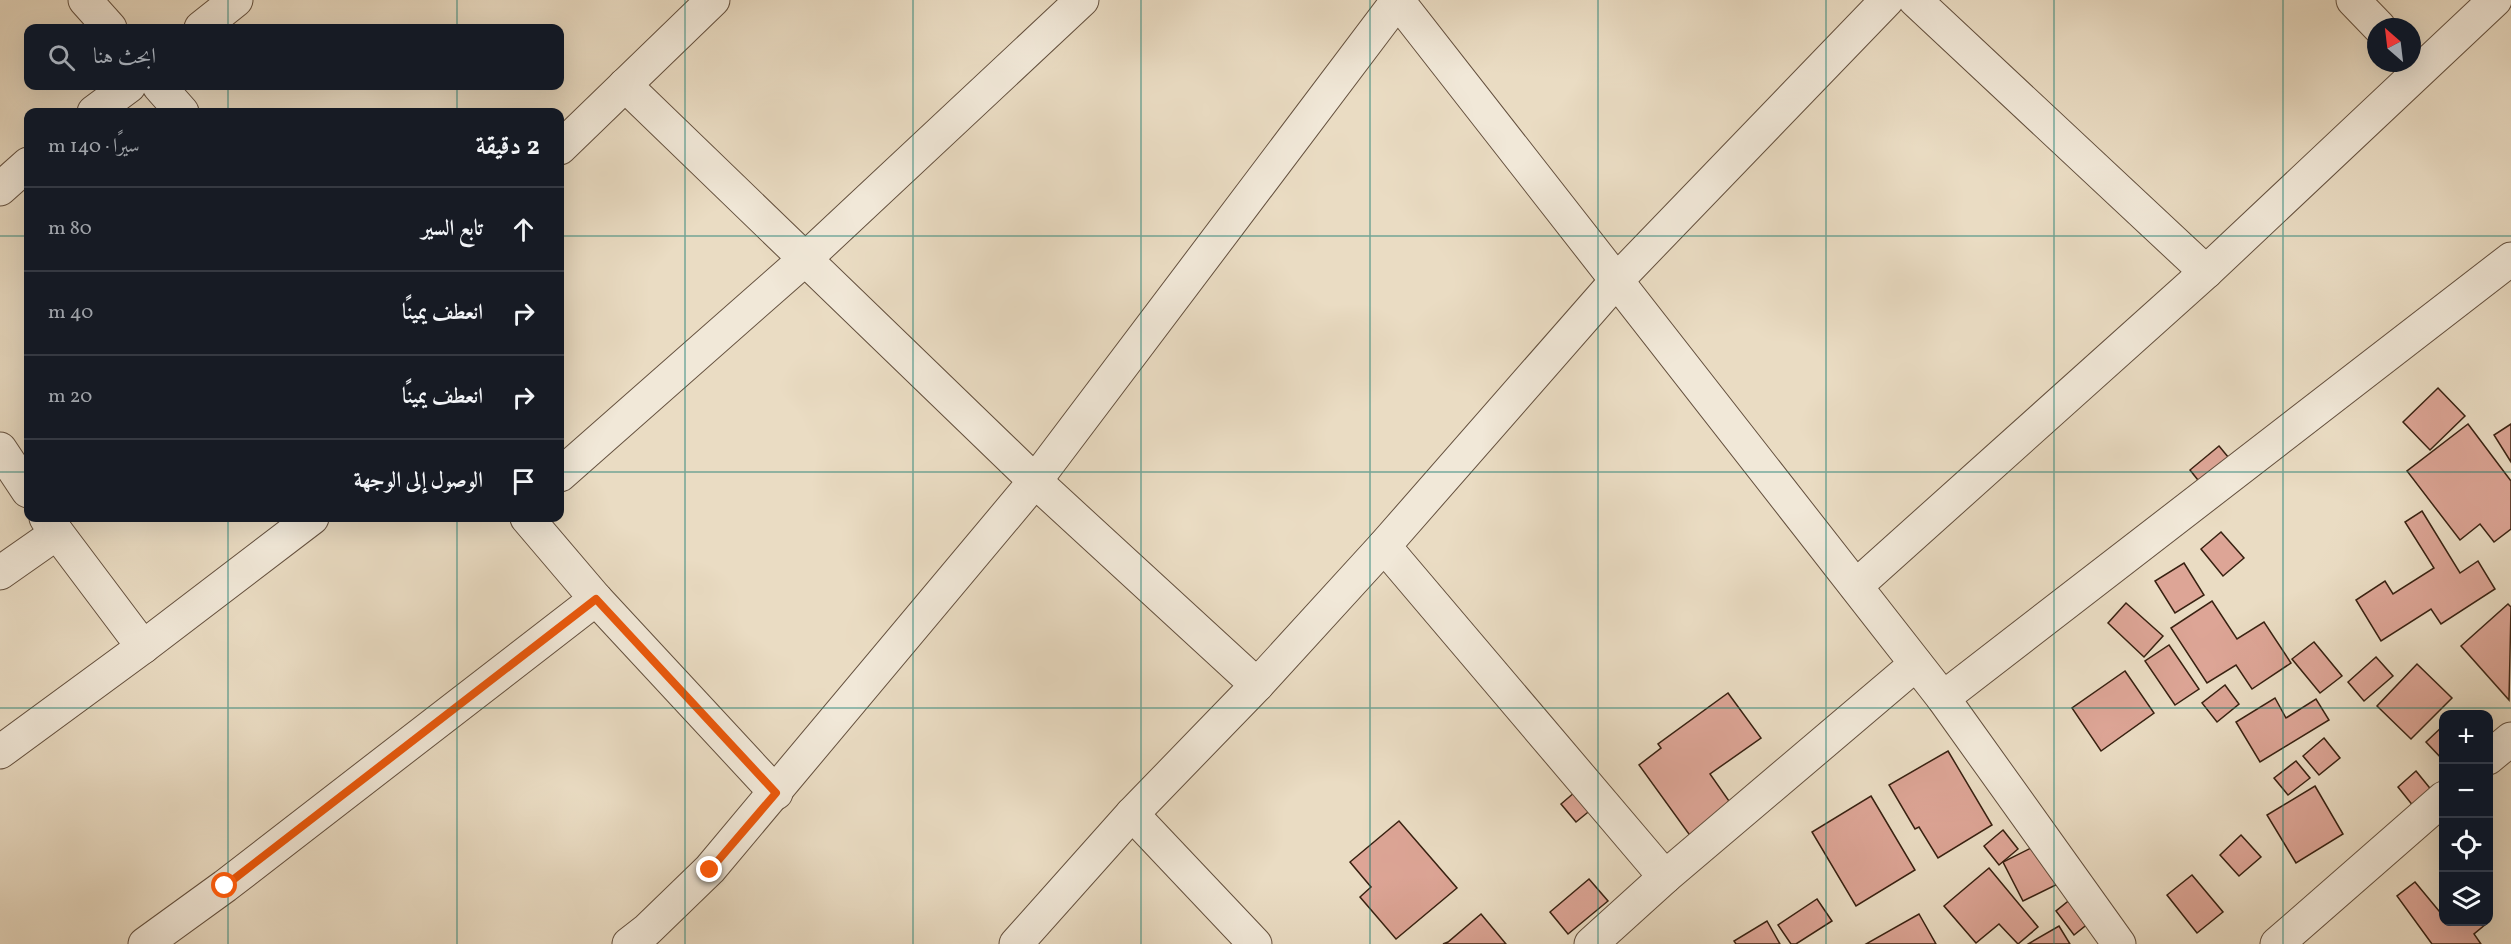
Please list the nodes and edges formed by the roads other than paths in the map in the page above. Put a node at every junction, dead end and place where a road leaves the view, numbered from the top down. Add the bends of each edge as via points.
1 (85, 0) edge
2 (236, 0) edge
3 (713, 0) edge
4 (1082, 0) edge
5 (1398, 0) edge
6 (1887, 0) edge
7 (1915, 0) edge
8 (2353, 0) edge
9 (2495, 0) edge
10 (2370, 18) edge
11 (106, 24) edge
12 (206, 24) edge
13 (2421, 61) edge
14 (2409, 72) edge
15 (625, 85) junction
16 (124, 90) edge
17 (163, 90) edge
18 (99, 108) edge
19 (178, 108) edge
20 (564, 144) edge
21 (24, 168) edge
22 (0, 189) edge
23 (804, 260) junction
24 (2511, 260) edge
25 (2206, 272) junction
26 (1617, 280) junction
27 (0, 449) edge
28 (564, 471) edge
29 (1035, 481) junction
30 (24, 485) edge
31 (307, 522) edge
32 (530, 522) edge
33 (52, 525) edge
34 (1384, 546) junction
35 (0, 573) edge
36 (1856, 586) junction
37 (596, 599) junction
38 (143, 647) junction
39 (1916, 663) junction
40 (1257, 685) junction
41 (1943, 698) junction
42 (2511, 739) edge
43 (0, 752) edge
44 (2493, 755) edge
45 (776, 793) junction
46 (2439, 802) edge
47 (1132, 814) junction
48 (1665, 877) junction
49 (645, 939) edge
50 (145, 944) edge
51 (1017, 944) edge
52 (1255, 944) edge
53 (1591, 944) edge
54 (2120, 944) edge
55 (2277, 944) edge

1 - 11 street
2 - 12 street
3 - 15 street
4 - 23 street
5 - 26 street
5 - 29 street
6 - 26 street
7 - 25 street
8 - 10 street
9 - 13 street
14 - 25 street
15 - 20 street
15 - 23 street
16 - 18 street
17 - 19 street
21 - 22 street
23 - 28 street
23 - 29 street
24 - 41 street
25 - 36 street
26 - 34 street
26 - 36 street
27 - 30 street
29 - 40 street
29 - 45 street
31 - 38 street
32 - 37 street
33 - 35 street
33 - 38 street
34 - 40 street
34 - 48 street
36 - 39 street
37 - 45 street
37 - 50 street
38 - 43 street
39 - 41 street
39 - 48 street
40 - 47 street
41 - 54 street
42 - 44 street
45 - 49 street
46 - 55 street
47 - 51 street
47 - 52 street
48 - 53 street

